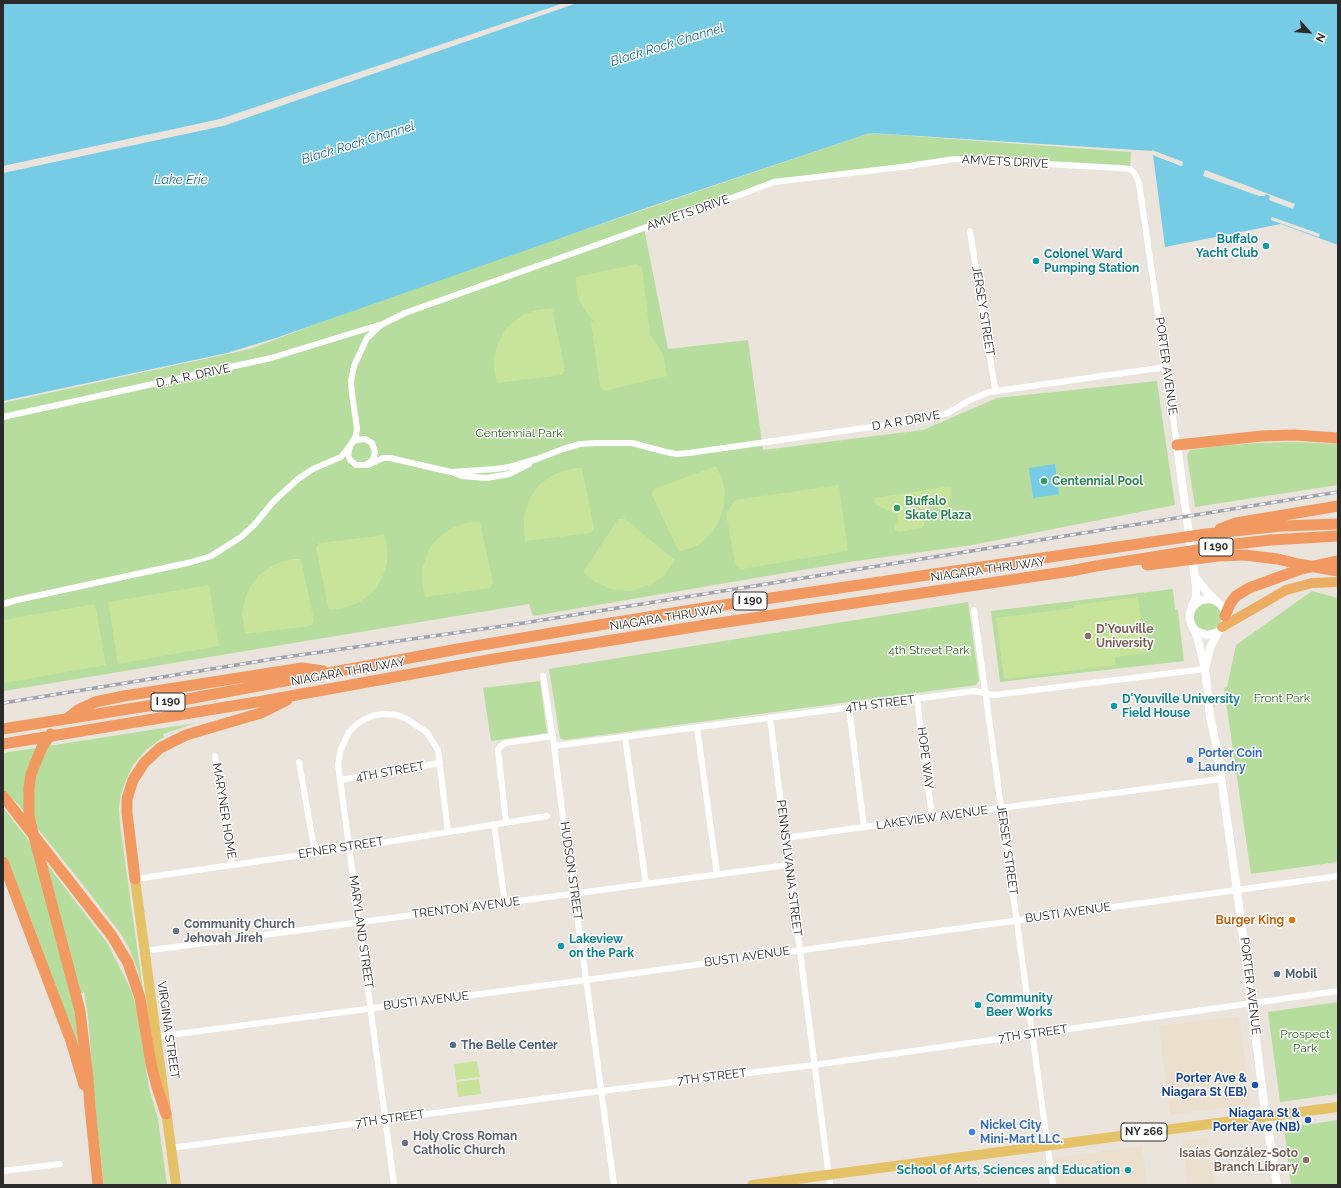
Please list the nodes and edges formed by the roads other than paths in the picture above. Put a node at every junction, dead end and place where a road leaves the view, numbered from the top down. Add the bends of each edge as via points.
1 (1120, 168) joint
2 (970, 231) dead end
3 (380, 325) junction
4 (1166, 367) junction
5 (996, 391) junction
6 (3, 417) edge
7 (357, 428) junction
8 (1338, 438) edge
9 (371, 442) junction
10 (350, 445) junction
11 (1177, 445) junction
12 (390, 458) junction
13 (336, 459) junction
14 (356, 464) junction
15 (368, 465) junction
16 (1338, 506) edge
17 (1338, 524) edge
18 (1206, 534) junction
19 (1338, 536) edge
20 (1336, 565) edge
21 (1070, 571) junction
22 (1194, 576) junction
23 (1338, 582) edge
24 (1216, 601) junction
25 (3, 604) edge
26 (1192, 608) junction
27 (974, 610) dead end
28 (1226, 616) junction
29 (1192, 626) junction
30 (1220, 630) junction
31 (1205, 669) junction
32 (332, 672) junction
33 (543, 676) dead end
34 (298, 694) junction
35 (986, 694) junction
36 (917, 699) junction
37 (848, 708) junction
38 (770, 718) junction
39 (697, 727) junction
40 (3, 729) edge
41 (553, 736) junction
42 (625, 737) junction
43 (3, 744) edge
44 (554, 746) junction
45 (216, 756) dead end
46 (299, 762) dead end
47 (440, 763) junction
48 (340, 777) junction
49 (1221, 779) junction
50 (3, 796) edge
51 (1001, 808) junction
52 (547, 816) dead end
53 (932, 818) junction
54 (506, 822) junction
55 (494, 824) junction
56 (864, 827) junction
57 (448, 832) junction
58 (785, 838) junction
59 (350, 848) junction
60 (315, 853) junction
61 (3, 862) edge
62 (232, 865) junction
63 (788, 866) junction
64 (717, 874) junction
65 (1338, 876) edge
66 (135, 879) junction
67 (646, 884) junction
68 (1237, 890) junction
69 (574, 894) junction
70 (505, 903) junction
71 (1017, 920) junction
72 (359, 922) junction
73 (799, 950) junction
74 (144, 951) junction
75 (586, 980) junction
76 (1338, 991) edge
77 (1252, 1004) junction
78 (371, 1008) junction
79 (1032, 1034) junction
80 (155, 1037) junction
81 (814, 1065) junction
82 (601, 1091) junction
83 (90, 1107) junction
84 (1338, 1107) edge
85 (166, 1114) junction
86 (1266, 1116) junction
87 (386, 1120) junction
88 (1048, 1145) junction
89 (171, 1148) junction
90 (60, 1164) dead end
91 (3, 1171) edge
92 (829, 1180) edge
93 (98, 1185) edge
94 (176, 1185) edge
95 (394, 1185) edge
96 (614, 1185) edge
97 (752, 1185) edge
98 (1053, 1185) edge
99 (1277, 1185) edge

1 - 3 street, AMVETS DRIVE via 954,159 774,182 405,313
1 - 4 street, PORTER AVENUE via 1130,169 1139,183
2 - 5 street, JERSEY STREET
3 - 6 street, D. A. R. DRIVE via 271,358
3 - 7 street, AMVETS DRIVE via 368,338 354,366 351,380
4 - 5 street, D A R DRIVE
4 - 11 street, PORTER AVENUE
5 - 12 street, D A R DRIVE via 982,395 935,418 689,453 676,454 632,443 593,443 563,449 509,467 451,472
7 - 9 street
7 - 10 street via 356,436
8 - 11 highway via 1262,436
9 - 10 street via 361,438
9 - 12 street
9 - 15 street via 375,448 375,455
10 - 13 street via 341,457
10 - 14 street via 348,455
11 - 22 street, PORTER AVENUE
12 - 15 street via 380,459
13 - 14 street
13 - 25 street via 313,469 298,480 282,493 254,525 211,556
14 - 15 street
16 - 18 highway via 1236,523
17 - 18 highway, NIAGARA THRUWAY / I 190 via 1281,526
18 - 32 highway, NIAGARA THRUWAY / I 190 via 628,620
19 - 21 highway, NIAGARA THRUWAY / I 190 via 1242,543
20 - 21 highway via 1298,564 1244,555 1207,557 1096,573
20 - 28 highway via 1293,572 1242,592 1230,604
21 - 34 highway, NIAGARA THRUWAY / I 190 via 698,626
22 - 24 street
22 - 26 street, PORTER AVENUE via 1196,597
23 - 30 highway via 1312,583 1286,590
24 - 26 street via 1206,599 1195,603
24 - 28 street
26 - 29 street, PORTER AVENUE
27 - 35 street, JERSEY STREET
28 - 30 street, PORTER AVENUE
29 - 30 street via 1196,631 1207,635
29 - 31 street, PORTER AVENUE
30 - 31 street, PORTER AVENUE via 1210,648
31 - 35 street, 4TH STREET
31 - 49 street, PORTER AVENUE
32 - 40 highway, NIAGARA THRUWAY / I 190 via 166,703
32 - 83 highway via 302,668 95,702 69,717 46,741 31,774 28,801 31,825 76,996 83,1031
33 - 41 street, HUDSON STREET
34 - 43 highway, NIAGARA THRUWAY / I 190
34 - 66 highway via 261,713 186,735 160,748 147,760 132,780 127,799
35 - 36 street, 4TH STREET via 976,691
35 - 51 street, JERSEY STREET
36 - 37 street, 4TH STREET
36 - 53 street, HOPE WAY
37 - 38 street, 4TH STREET
37 - 56 street
38 - 39 street, 4TH STREET
38 - 58 street, PENNSYLVANIA STREET
39 - 42 street, 4TH STREET
39 - 64 street
41 - 44 street, HUDSON STREET
41 - 54 street via 506,743 498,750
42 - 44 street, 4TH STREET
42 - 67 street
44 - 69 street, HUDSON STREET
45 - 62 street, MARYNER HOME
46 - 60 street
47 - 48 street, 4TH STREET
47 - 48 street, MARYLAND STREET via 438,750 424,731 407,719 385,714 365,719 350,732 341,749 338,764
47 - 57 street, MARYLAND STREET
48 - 59 street, MARYLAND STREET
49 - 51 street, LAKEVIEW AVENUE
49 - 68 street, PORTER AVENUE
50 - 85 highway via 112,936 128,963 140,998 151,1064
51 - 53 street, LAKEVIEW AVENUE
51 - 71 street, JERSEY STREET
52 - 54 street, EFNER STREET
53 - 56 street, LAKEVIEW AVENUE
54 - 55 street, EFNER STREET
55 - 57 street, EFNER STREET
55 - 70 street
56 - 58 street, LAKEVIEW AVENUE
57 - 59 street, EFNER STREET
58 - 63 street, PENNSYLVANIA STREET
59 - 60 street, EFNER STREET
59 - 72 street, MARYLAND STREET
60 - 62 street, EFNER STREET
61 - 83 highway via 72,1041
62 - 66 street, EFNER STREET
63 - 64 street, TRENTON AVENUE
63 - 73 street, PENNSYLVANIA STREET
64 - 67 street, TRENTON AVENUE
65 - 68 street, BUSTI AVENUE
66 - 74 main road, VIRGINIA STREET
67 - 69 street, TRENTON AVENUE
68 - 71 street, BUSTI AVENUE
68 - 77 street, PORTER AVENUE
69 - 70 street, TRENTON AVENUE
69 - 75 street, HUDSON STREET
70 - 72 street, TRENTON AVENUE
71 - 73 street, BUSTI AVENUE
71 - 79 street, JERSEY STREET
72 - 74 street, TRENTON AVENUE
72 - 78 street, MARYLAND STREET
73 - 75 street, BUSTI AVENUE
73 - 81 street, PENNSYLVANIA STREET
74 - 80 main road, VIRGINIA STREET
75 - 78 street, BUSTI AVENUE
75 - 82 street, HUDSON STREET
76 - 77 street, 7TH STREET
77 - 79 street, 7TH STREET
77 - 86 street, PORTER AVENUE
78 - 80 street, BUSTI AVENUE
78 - 87 street, MARYLAND STREET
79 - 81 street, 7TH STREET
79 - 88 street, JERSEY STREET
80 - 85 main road, VIRGINIA STREET
81 - 82 street, 7TH STREET
81 - 92 street, PENNSYLVANIA STREET
82 - 87 street, 7TH STREET
82 - 96 street, HUDSON STREET
83 - 93 highway
84 - 86 main road, NY 266
85 - 89 main road, VIRGINIA STREET
86 - 88 main road, NY 266
86 - 99 street, PORTER AVENUE
87 - 89 street, 7TH STREET
87 - 95 street, MARYLAND STREET
88 - 92 main road, NY 266
88 - 98 street, JERSEY STREET
89 - 94 main road, VIRGINIA STREET
90 - 91 street
92 - 97 main road, NY 266

